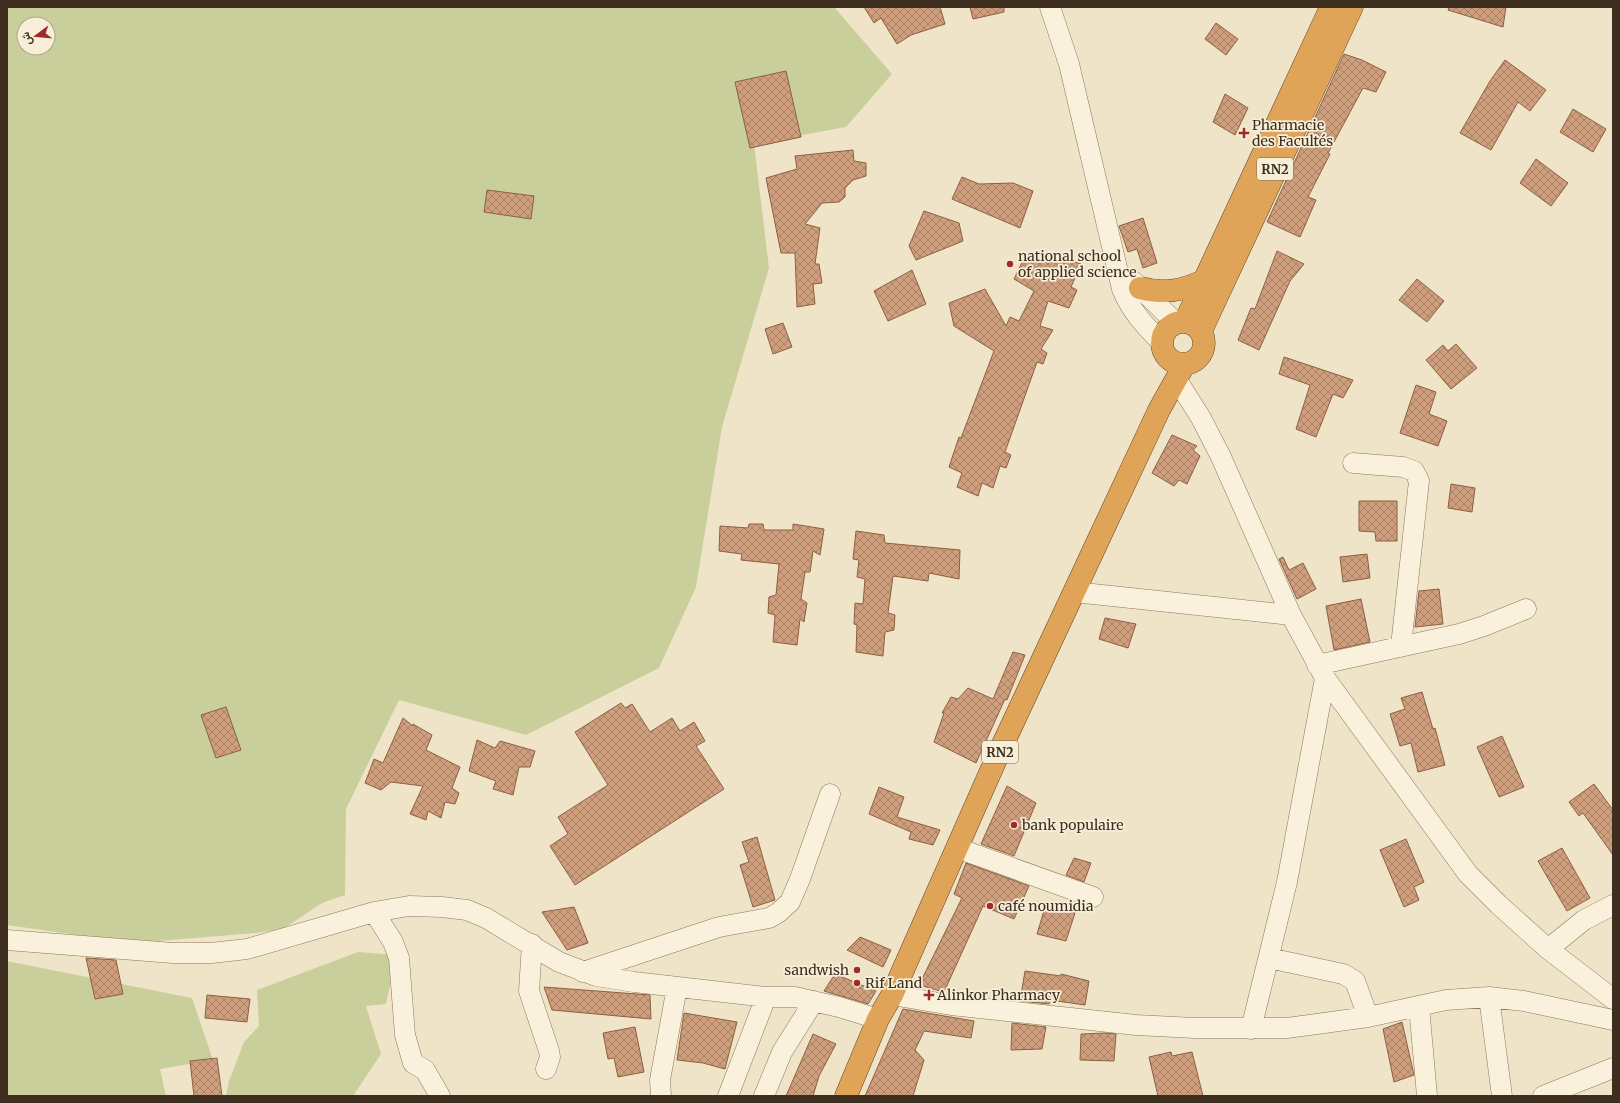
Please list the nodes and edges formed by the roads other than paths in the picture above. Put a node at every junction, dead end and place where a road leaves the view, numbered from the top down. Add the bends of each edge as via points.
1 (1050, 7) edge
2 (1331, 7) edge
3 (1352, 7) edge
4 (1116, 266) junction
5 (1205, 280) junction
6 (1140, 288) junction
7 (1187, 326) junction
8 (1173, 361) junction
9 (1353, 463) dead end
10 (1074, 592) junction
11 (1526, 609) dead end
12 (1291, 614) junction
13 (1401, 646) junction
14 (1321, 671) junction
15 (830, 794) dead end
16 (957, 848) junction
17 (1093, 897) dead end
18 (1613, 905) edge
19 (374, 912) junction
20 (7, 940) edge
21 (532, 944) junction
22 (1548, 949) junction
23 (1269, 958) junction
24 (584, 972) junction
25 (677, 987) junction
26 (892, 995) junction
27 (766, 997) junction
28 (1489, 997) junction
29 (1613, 999) edge
30 (814, 1001) junction
31 (1419, 1006) junction
32 (1368, 1017) junction
33 (878, 1019) junction
34 (1613, 1020) edge
35 (1251, 1029) junction
36 (1613, 1068) edge
37 (546, 1069) dead end
38 (440, 1096) edge
39 (660, 1096) edge
40 (728, 1096) edge
41 (764, 1096) edge
42 (846, 1096) edge
43 (1427, 1096) edge
44 (1502, 1096) edge
45 (1543, 1096) edge

1 - 4 street via 1069,64
2 - 5 highway, RN2
3 - 7 highway, RN2
4 - 6 street
4 - 8 street via 1128,304
5 - 6 highway via 1190,288 1173,292 1156,292
5 - 7 highway, RN2
6 - 7 street
7 - 8 highway, RN2 via 1166,331
7 - 8 highway, RN2 via 1204,338 1202,353 1198,359
8 - 10 highway, RN2 via 1159,410
8 - 12 street via 1221,456
9 - 13 street via 1404,467 1414,471 1419,481
10 - 12 street
10 - 16 highway, RN2
11 - 13 street via 1459,634
12 - 14 street
13 - 14 street
14 - 22 street via 1468,874
14 - 23 street via 1287,882
15 - 24 street via 790,902 778,913 769,918 719,927
16 - 17 street
16 - 26 highway, RN2
18 - 22 street via 1584,920
19 - 20 street via 247,949 211,953 173,953
19 - 21 street via 409,906 442,906 467,910
19 - 38 street via 394,942 399,958 405,1035 413,1063 425,1070
21 - 24 street via 559,962
21 - 37 street via 529,991 549,1051
22 - 29 street
23 - 32 street via 1343,974 1355,981
23 - 35 street
24 - 25 street via 596,976
25 - 27 street
25 - 39 street via 660,1080
26 - 33 highway, RN2
26 - 35 street via 951,1005 1136,1025
27 - 30 street via 795,997
27 - 40 street
28 - 31 street via 1446,1000
28 - 34 street via 1524,1001
28 - 44 street
30 - 33 street
30 - 41 street via 782,1052
31 - 32 street
31 - 43 street
32 - 35 street via 1286,1028
33 - 42 highway, RN2
36 - 45 street

